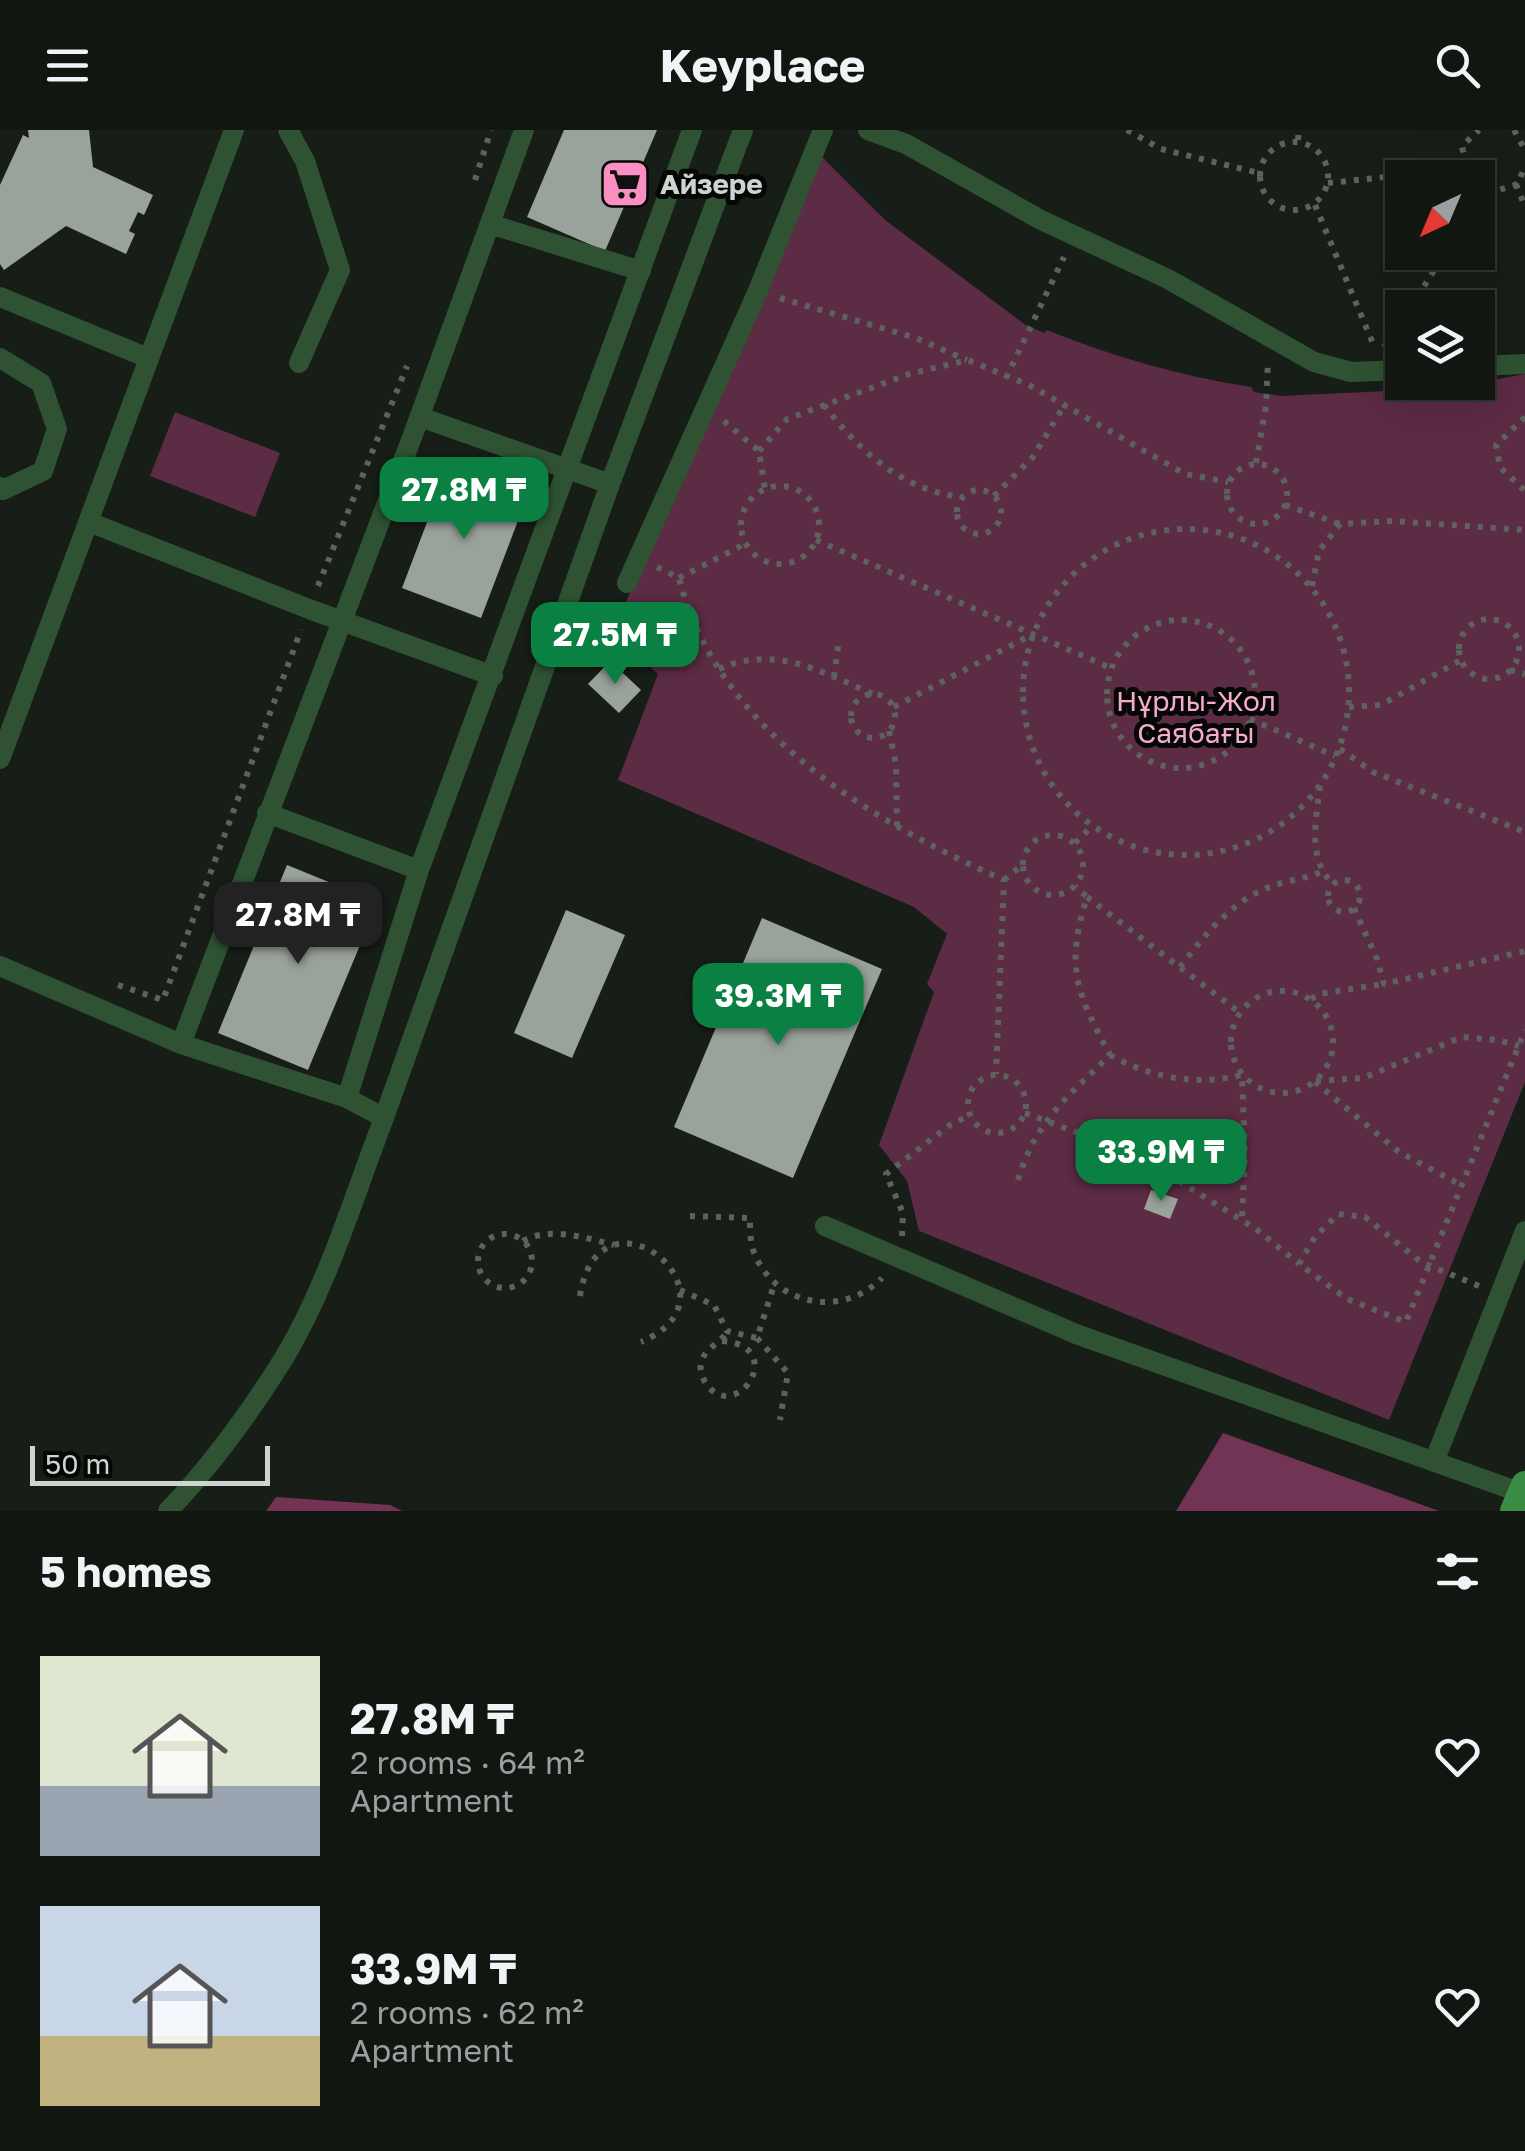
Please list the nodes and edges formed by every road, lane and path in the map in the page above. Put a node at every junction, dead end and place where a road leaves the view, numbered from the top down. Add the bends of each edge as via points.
1 (234, 130) edge
2 (288, 130) edge
3 (524, 130) edge
4 (692, 130) edge
5 (744, 130) edge
6 (823, 130) edge
7 (868, 130) edge
8 (1127, 130) edge
9 (1299, 130) edge
10 (1479, 130) edge
11 (1514, 130) edge
12 (1298, 140) junction
13 (1525, 150) edge
14 (1463, 160) edge
15 (1525, 166) edge
16 (1259, 173) junction
17 (1385, 177) edge
18 (1328, 183) junction
19 (1516, 184) junction
20 (1495, 191) edge
21 (1315, 204) junction
22 (1525, 207) edge
23 (490, 224) junction
24 (1074, 236) junction
25 (641, 271) junction
26 (757, 293) junction
27 (0, 297) edge
28 (1271, 337) junction
29 (1378, 356) dead end
30 (0, 358) edge
31 (148, 358) junction
32 (968, 360) junction
33 (299, 363) dead end
34 (1525, 364) edge
35 (1495, 365) edge
36 (1385, 371) edge
37 (1006, 378) junction
38 (824, 404) junction
39 (1064, 404) junction
40 (705, 411) junction
41 (420, 416) junction
42 (1525, 417) edge
43 (759, 451) junction
44 (1256, 464) junction
45 (569, 470) junction
46 (1228, 482) junction
47 (610, 484) junction
48 (0, 486) edge
49 (765, 489) junction
50 (1525, 492) edge
51 (994, 496) junction
52 (963, 497) junction
53 (1285, 505) junction
54 (89, 522) junction
55 (1246, 522) junction
56 (1340, 524) junction
57 (1525, 530) edge
58 (1242, 538) junction
59 (744, 540) junction
60 (816, 540) junction
61 (640, 558) junction
62 (679, 578) junction
63 (627, 583) dead end
64 (1312, 587) junction
65 (341, 621) junction
66 (1525, 631) edge
67 (1034, 633) junction
68 (1516, 637) junction
69 (840, 640) dead end
70 (1461, 660) junction
71 (1111, 668) junction
72 (719, 669) junction
73 (1510, 670) junction
74 (1525, 674) edge
75 (494, 676) junction
76 (834, 677) junction
77 (873, 694) junction
78 (894, 707) junction
79 (1349, 707) junction
80 (1250, 719) junction
81 (889, 731) junction
82 (1338, 752) junction
83 (0, 759) edge
84 (1320, 786) junction
85 (267, 813) junction
86 (1092, 826) junction
87 (897, 827) junction
88 (1525, 832) edge
89 (1075, 843) junction
90 (1023, 865) junction
91 (419, 870) junction
92 (1321, 872) junction
93 (1004, 880) junction
94 (1333, 884) junction
95 (1075, 886) junction
96 (1087, 897) junction
97 (1354, 908) junction
98 (1525, 951) edge
99 (0, 966) edge
100 (1180, 967) junction
101 (1384, 984) junction
102 (1311, 1000) junction
103 (1239, 1012) junction
104 (1525, 1030) edge
105 (180, 1044) junction
106 (1518, 1046) junction
107 (1110, 1055) junction
108 (996, 1074) junction
109 (1242, 1075) junction
110 (1315, 1082) junction
111 (347, 1098) junction
112 (1025, 1113) junction
113 (970, 1116) junction
114 (384, 1118) junction
115 (1043, 1122) junction
116 (1018, 1180) dead end
117 (1463, 1186) junction
118 (690, 1216) dead end
119 (1242, 1220) junction
120 (825, 1226) dead end
121 (1525, 1231) edge
122 (523, 1241) junction
123 (616, 1245) junction
124 (896, 1256) junction
125 (1299, 1264) junction
126 (1431, 1266) junction
127 (776, 1282) junction
128 (680, 1290) junction
129 (1500, 1294) junction
130 (580, 1296) dead end
131 (727, 1331) junction
132 (757, 1338) junction
133 (722, 1341) junction
134 (641, 1342) dead end
135 (780, 1420) dead end
136 (1434, 1462) junction
137 (1520, 1496) edge
138 (168, 1511) edge

1 - 31 lane
2 - 33 lane via 340,270
3 - 23 lane
4 - 25 lane
5 - 47 lane
6 - 26 lane
7 - 24 lane
8 - 16 path via 1160,149
9 - 12 path
10 - 14 path via 1462,146
11 - 13 path
12 - 16 path via 1272,148
12 - 18 path via 1322,153
15 - 19 path
16 - 21 path via 1267,198 1291,210
17 - 18 path
18 - 21 path
19 - 20 path
19 - 22 path
21 - 29 path
23 - 25 lane
23 - 41 lane
24 - 28 lane
24 - 37 path
25 - 45 lane
26 - 32 path via 916,338
26 - 40 lane
27 - 31 lane
28 - 36 lane via 1314,362 1351,372
28 - 44 path
30 - 48 lane via 42,383 57,429 43,471 4,490
31 - 54 lane
32 - 37 path
32 - 38 path
34 - 35 lane
37 - 39 path
38 - 43 path via 787,418
38 - 52 path via 869,455 908,482 936,495
39 - 46 path via 1186,474
39 - 51 path via 1032,457
40 - 43 path
40 - 61 lane
41 - 45 lane
41 - 65 lane
42 - 50 path via 1496,446 1500,467
43 - 49 path
44 - 46 path
44 - 53 path via 1278,472
45 - 47 lane
45 - 75 lane
46 - 55 path via 1229,506
47 - 114 lane
49 - 59 path via 744,510
49 - 60 path via 780,486 808,497 816,510
51 - 52 path via 978,490
51 - 52 path via 999,520 979,535 958,521
53 - 55 path via 1269,522
53 - 56 path
54 - 65 lane
54 - 83 lane
55 - 58 path
56 - 57 path
56 - 64 path via 1320,551
58 - 64 path via 1280,558
58 - 67 path via 1157,531 1117,544 1081,567 1052,598
59 - 60 path via 753,553 780,564 808,552
59 - 62 path
60 - 67 path
61 - 62 path
61 - 63 lane
62 - 72 path via 690,619
64 - 79 path via 1334,623 1347,664
65 - 75 lane
65 - 85 lane
66 - 68 path
67 - 71 path
67 - 78 path
67 - 86 path via 1023,678 1025,720 1061,797
68 - 70 path via 1500,621 1476,621 1460,637
68 - 73 path
69 - 76 path
70 - 73 path via 1489,679
70 - 79 path via 1381,704
71 - 80 path via 1149,627 1206,624 1248,663
71 - 80 path via 1113,725 1155,764 1212,761
72 - 76 path via 757,658 798,661
72 - 87 path via 779,741
73 - 74 path
75 - 91 lane
76 - 77 path
77 - 78 path
77 - 81 path via 858,700 853,724 874,738
78 - 81 path
79 - 82 path
80 - 82 path
81 - 87 path
82 - 84 path
82 - 88 path
84 - 86 path via 1291,818 1214,854 1172,856 1130,846
84 - 92 path via 1314,832
85 - 91 lane
85 - 105 lane
86 - 89 path
87 - 93 path
89 - 90 path via 1041,836
89 - 95 path via 1084,864
90 - 93 path
90 - 95 path via 1042,893
91 - 111 lane
92 - 94 path
92 - 100 path via 1240,903
93 - 108 path
94 - 97 path via 1331,906 1342,912
94 - 97 path via 1345,880 1356,886 1360,898
95 - 96 path
96 - 100 path
96 - 107 path via 1076,935 1075,974
97 - 101 path
98 - 101 path
99 - 105 lane
100 - 103 path
101 - 102 path
102 - 103 path via 1272,991
102 - 110 path via 1332,1033 1330,1060
103 - 109 path via 1230,1037
104 - 106 path
105 - 111 lane
106 - 110 path via 1462,1038 1363,1078
106 - 117 path
107 - 109 path via 1170,1078
107 - 115 path
108 - 112 path via 1020,1086
108 - 113 path via 972,1088
109 - 110 path via 1277,1093
109 - 119 path
110 - 117 path via 1399,1152
111 - 114 lane
112 - 113 path via 1017,1125 991,1133
112 - 115 path
113 - 124 path via 886,1174 903,1213
114 - 138 lane via 284,1358
115 - 116 path
115 - 119 path via 1137,1155
117 - 126 path
118 - 127 path via 750,1218 752,1247
119 - 125 path
120 - 124 lane
121 - 129 lane
122 - 122 path via 501,1234 481,1248 480,1272 487,1282 510,1288 529,1274 530,1251
122 - 123 path via 554,1234
123 - 128 path via 658,1252 674,1268
123 - 130 path via 583,1274
124 - 127 path via 870,1290 844,1302 814,1303
124 - 136 lane via 1076,1334
125 - 126 path via 1338,1214 1365,1217
125 - 126 path via 1346,1299 1406,1322
126 - 129 path
127 - 132 path
128 - 131 path via 714,1305
128 - 134 path via 670,1324
129 - 136 lane
131 - 132 path
131 - 133 path
132 - 135 path via 788,1373
133 - 133 path via 700,1362 711,1390 726,1396 752,1382 755,1367 738,1342
136 - 137 lane

